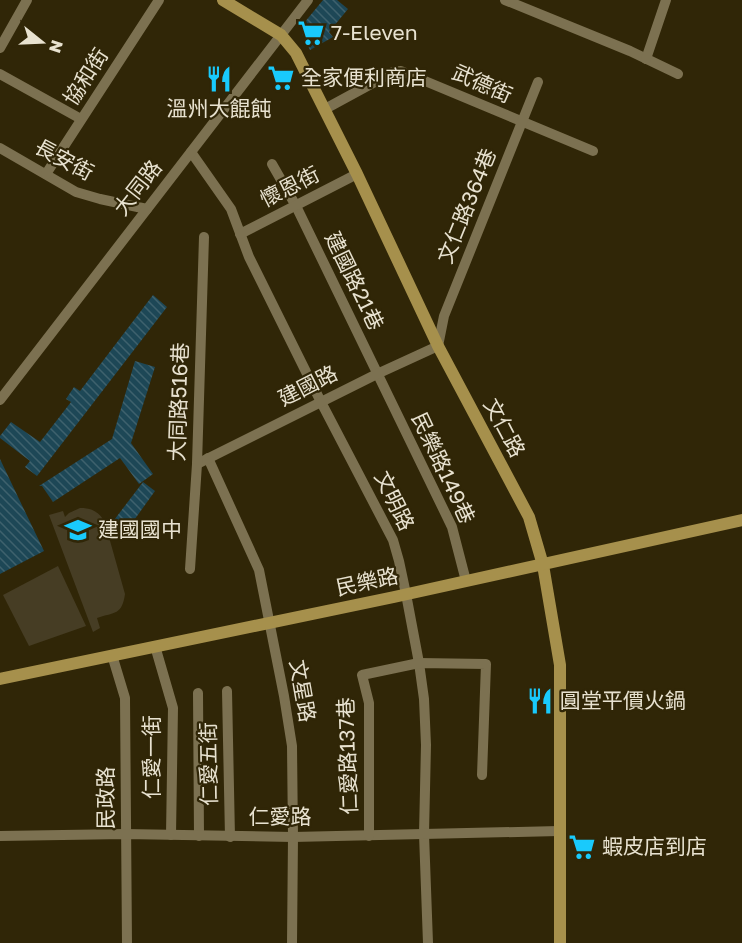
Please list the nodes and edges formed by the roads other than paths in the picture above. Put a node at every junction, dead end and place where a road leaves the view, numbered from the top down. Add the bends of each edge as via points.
1 (27, 0) edge
2 (159, 0) edge
3 (223, 0) edge
4 (308, 0) edge
5 (505, 0) edge
6 (666, 0) edge
7 (281, 35) junction
8 (0, 48) edge
9 (646, 59) junction
10 (0, 74) edge
11 (678, 74) dead end
12 (538, 82) dead end
13 (325, 109) junction
14 (81, 119) junction
15 (522, 122) junction
16 (0, 148) edge
17 (593, 151) dead end
18 (191, 152) junction
19 (272, 164) dead end
20 (46, 174) junction
21 (357, 174) junction
22 (296, 206) junction
23 (147, 209) junction
24 (240, 234) junction
25 (204, 237) dead end
26 (438, 346) junction
27 (377, 374) junction
28 (2, 394) edge
29 (321, 402) junction
30 (208, 459) junction
31 (197, 464) junction
32 (742, 520) edge
33 (543, 565) junction
34 (190, 569) dead end
35 (466, 581) junction
36 (406, 594) junction
37 (270, 623) junction
38 (155, 646) junction
39 (112, 655) junction
40 (419, 663) junction
41 (0, 679) edge
42 (226, 691) dead end
43 (198, 693) dead end
44 (482, 775) dead end
45 (559, 831) junction
46 (125, 834) junction
47 (424, 834) junction
48 (171, 835) junction
49 (0, 836) edge
50 (199, 836) junction
51 (369, 836) junction
52 (230, 837) junction
53 (293, 837) junction
54 (127, 943) edge
55 (292, 943) edge
56 (428, 943) edge
57 (560, 943) edge

1 - 8 street
2 - 14 street, 協和街
3 - 7 main road, 文仁路
4 - 7 street, 大同路
5 - 9 street
6 - 9 street
7 - 13 main road, 文仁路 via 296,53
7 - 18 street, 大同路
9 - 11 street
10 - 14 street
12 - 15 street, 文仁路364巷
13 - 15 street, 武德街 via 401,71
13 - 21 main road, 文仁路
14 - 20 street, 協和街
15 - 17 street, 武德街
15 - 26 street, 文仁路364巷 via 444,316
16 - 20 street, 長安街
18 - 23 street, 大同路
18 - 24 street, 文明路 via 231,209
19 - 22 street, 建國路21巷
20 - 23 street, 長安街 via 76,192
21 - 22 street, 懷恩街
21 - 26 main road, 文仁路
22 - 24 street, 懷恩街
22 - 27 street, 建國路21巷
23 - 28 street, 大同路
24 - 29 street, 文明路
25 - 31 street, 大同路516巷
26 - 27 street, 建國路
26 - 33 main road, 文仁路 via 529,517
27 - 29 street, 建國路
27 - 35 street, 民樂路149巷 via 452,527
29 - 30 street, 建國路
29 - 36 street, 文明路 via 393,540
30 - 31 street, 建國路
30 - 37 street, 文星路 via 259,570
31 - 34 street, 大同路516巷
32 - 33 main road, 民樂路
33 - 35 main road, 民樂路
33 - 45 main road, 文仁路 via 560,665
35 - 36 main road, 民樂路
36 - 37 main road, 民樂路
36 - 40 street, 文明路
37 - 38 main road, 民樂路
37 - 53 street, 文星路 via 292,746
38 - 39 main road, 民樂路
38 - 48 street, 仁愛一街 via 173,708
39 - 41 main road, 民樂路
39 - 46 street, 民政路 via 125,698
40 - 44 street via 486,664
40 - 47 street, 文明路 via 426,745
40 - 51 street, 仁愛路137巷 via 362,675 369,703
42 - 52 street, 仁愛五街
43 - 50 street
45 - 47 street, 仁愛路
45 - 57 main road, 文仁路
46 - 48 street, 仁愛路
46 - 49 street, 仁愛路
46 - 54 street, 民政路
47 - 51 street, 仁愛路
47 - 56 street, 文明路
48 - 50 street, 仁愛路
50 - 52 street, 仁愛路
51 - 53 street, 仁愛路
52 - 53 street, 仁愛路
53 - 55 street, 文星路

